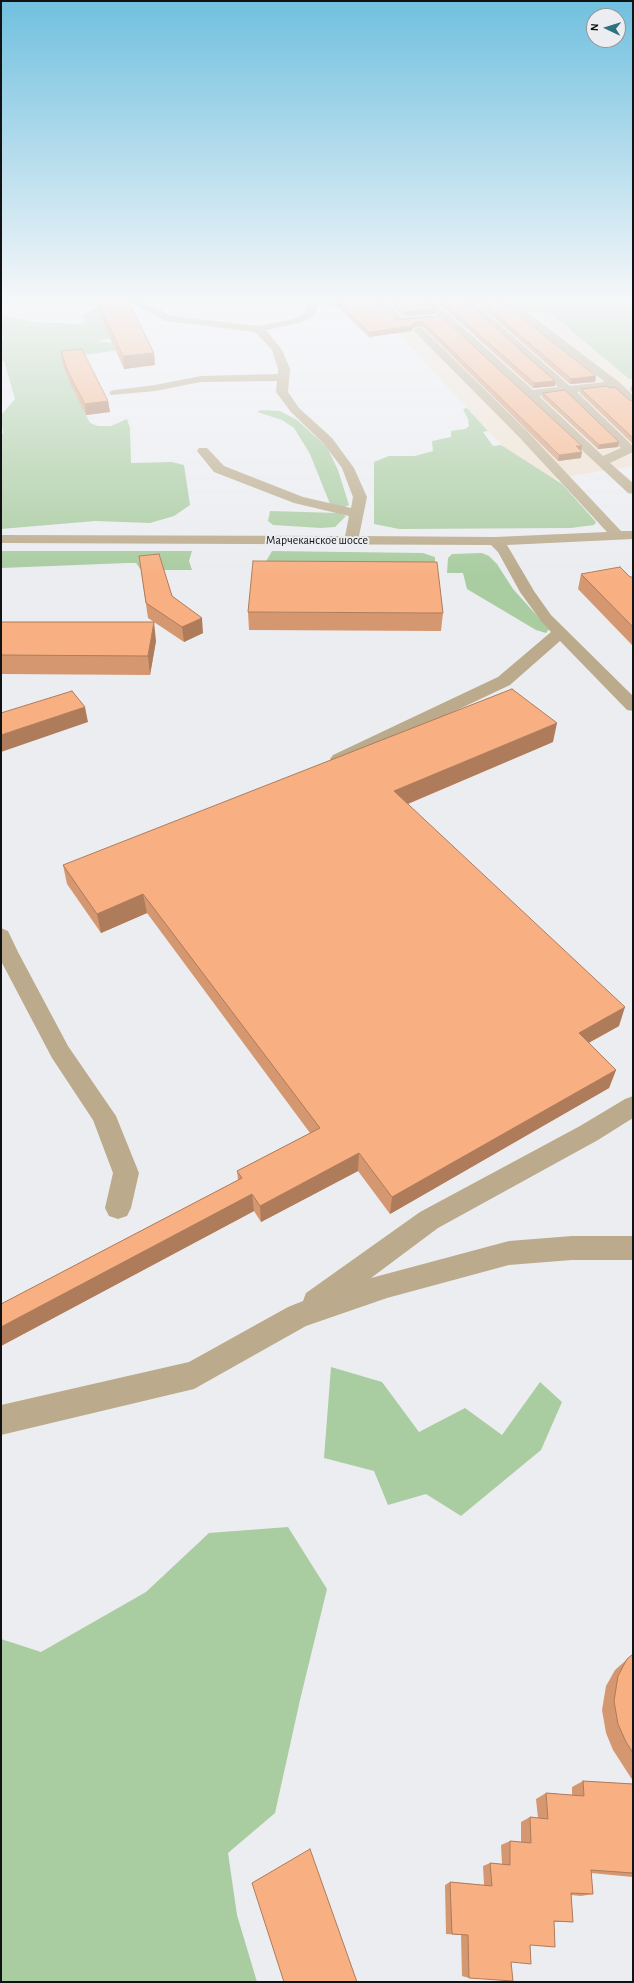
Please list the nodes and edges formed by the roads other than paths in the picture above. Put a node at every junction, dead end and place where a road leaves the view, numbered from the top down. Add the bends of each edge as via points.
1 (127, 392) edge
2 (282, 392) edge
3 (480, 392) edge
4 (527, 392) edge
5 (553, 392) edge
6 (570, 392) edge
7 (623, 392) edge
8 (115, 393) dead end
9 (530, 394) junction
10 (633, 401) edge
11 (631, 449) edge
12 (203, 451) dead end
13 (602, 462) junction
14 (633, 490) edge
15 (356, 513) junction
16 (633, 535) edge
17 (618, 536) junction
18 (1, 539) edge
19 (351, 540) junction
20 (495, 541) junction
21 (560, 632) junction
22 (633, 706) edge
23 (321, 767) edge
24 (1, 936) edge
25 (633, 1106) edge
26 (118, 1208) dead end
27 (633, 1248) edge
28 (298, 1316) junction
29 (1, 1420) edge

1 - 8 street
2 - 15 street via 295,410 328,441 348,468 360,497
3 - 17 street
4 - 9 street
5 - 9 street
6 - 11 street
7 - 10 street
9 - 13 street
11 - 13 street
12 - 15 street via 219,469 299,500
13 - 14 street
15 - 19 street
16 - 17 street, Марчеканское шоссе
17 - 20 street, Марчеканское шоссе
18 - 19 street, Марчеканское шоссе
19 - 20 street, Марчеканское шоссе
20 - 21 street via 504,550 527,592
21 - 22 street
21 - 23 street via 504,681
24 - 26 street via 60,1052 104,1116 126,1173
25 - 28 street via 589,1133 429,1220
27 - 28 street via 572,1248 509,1253 387,1285
28 - 29 street via 194,1375

